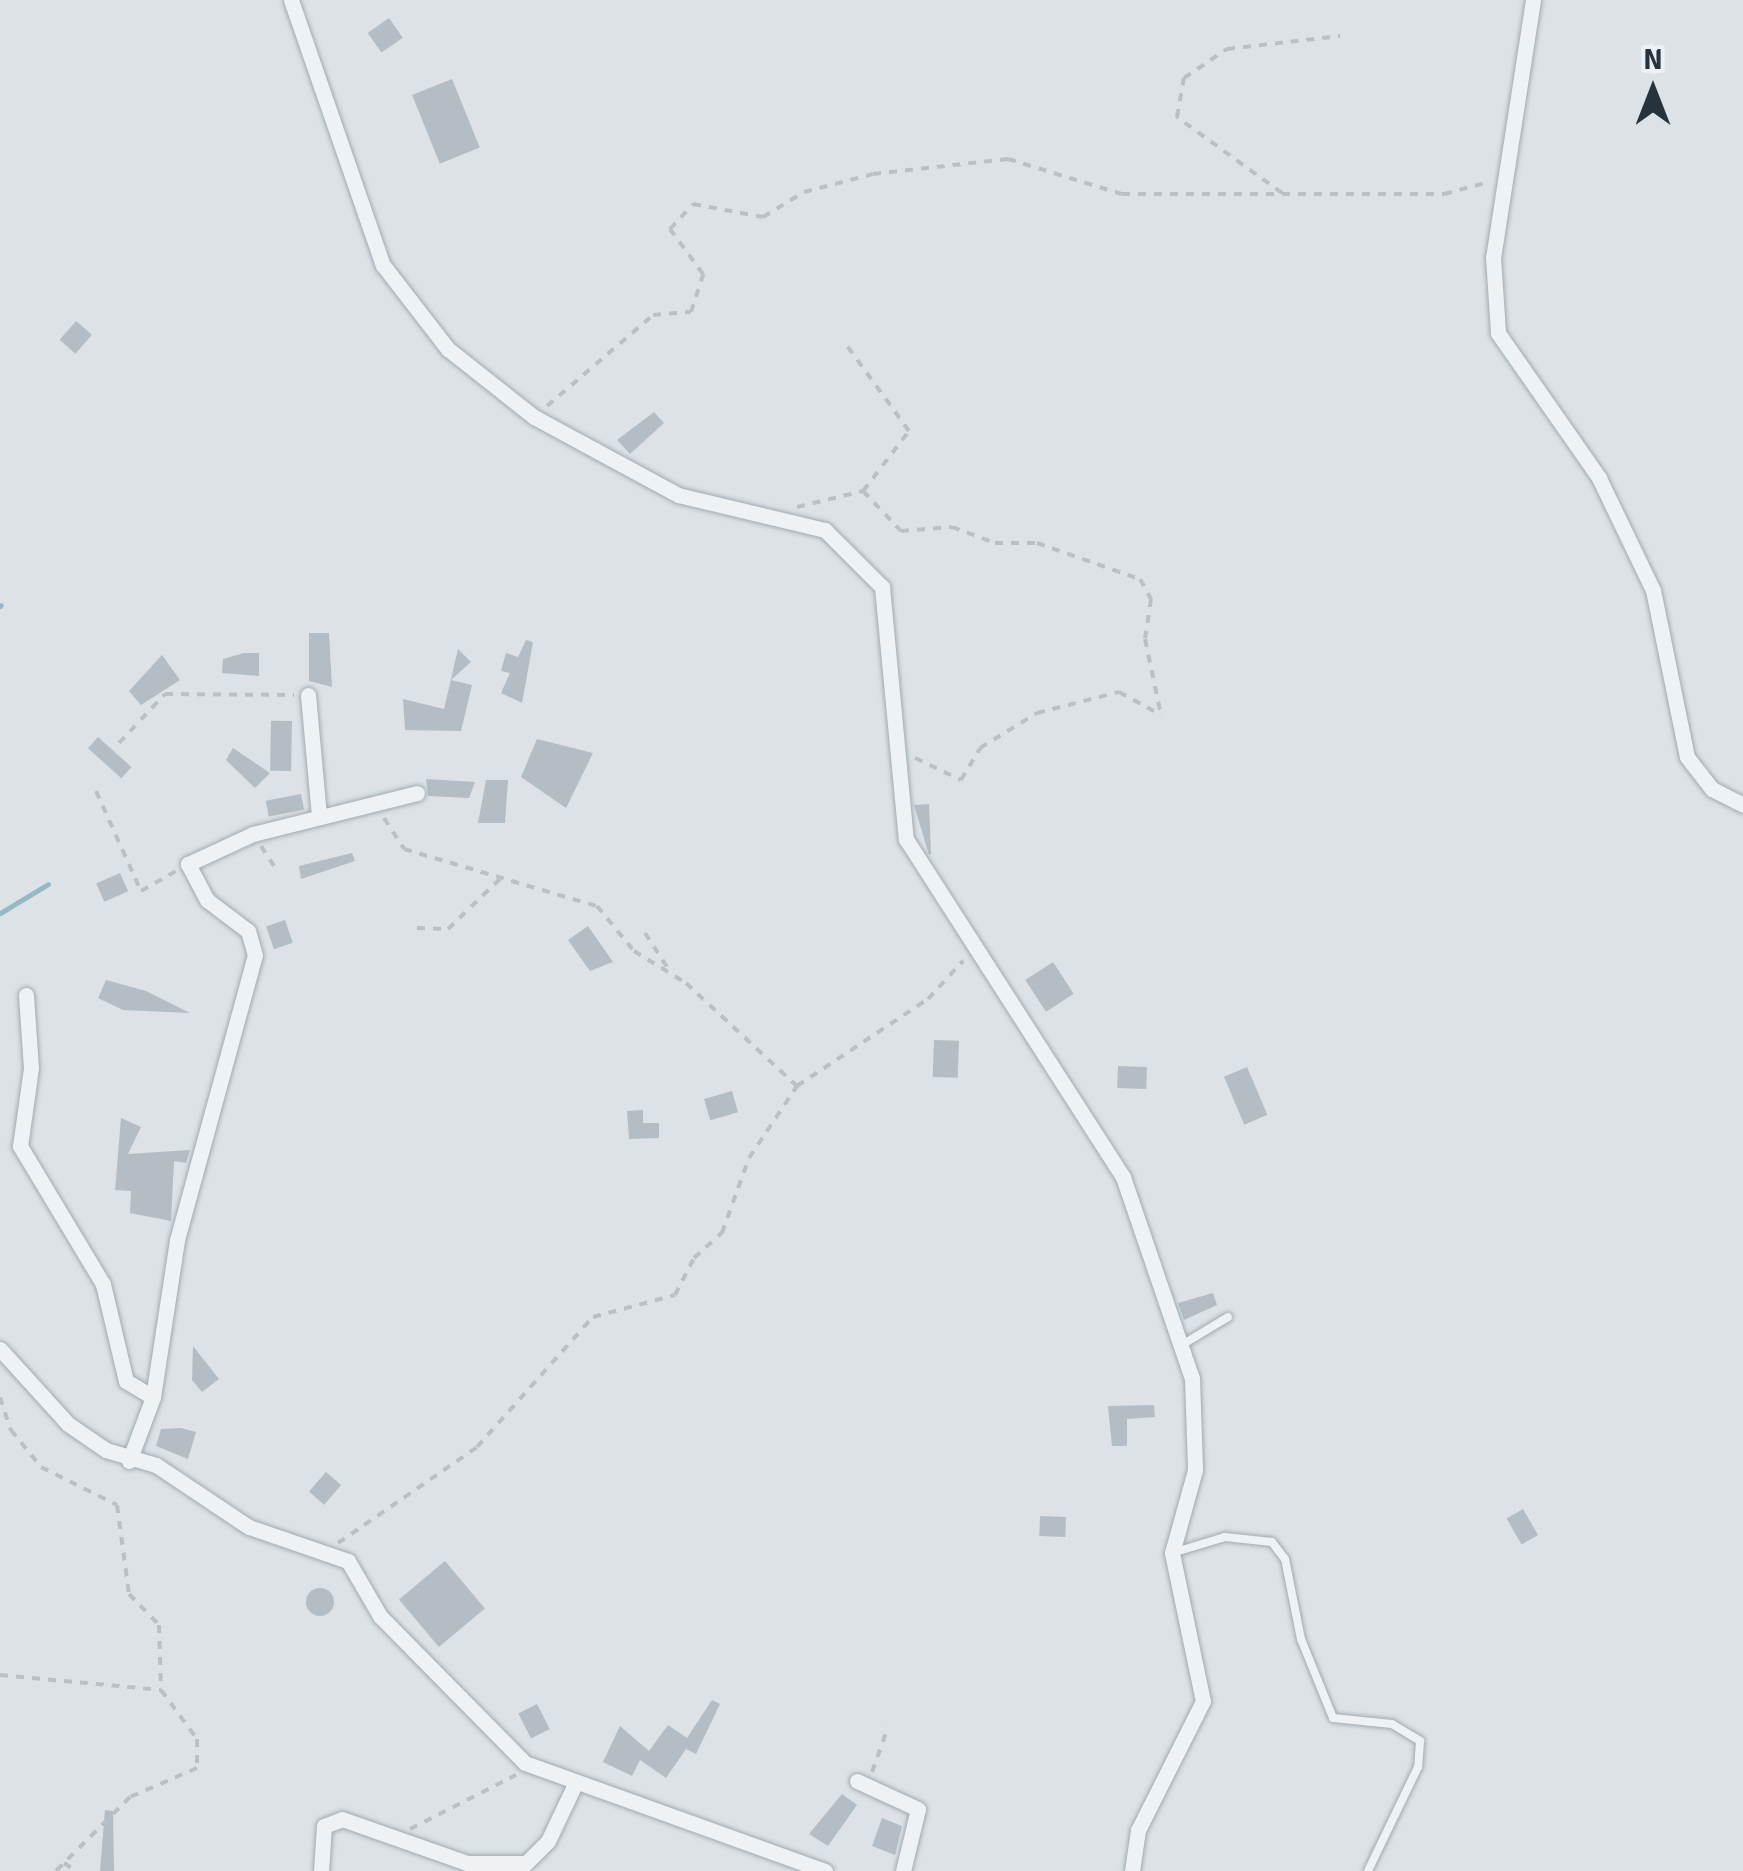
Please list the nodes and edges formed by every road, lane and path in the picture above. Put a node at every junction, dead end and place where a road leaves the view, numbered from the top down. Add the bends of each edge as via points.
1 (291, 0) edge
2 (1533, 0) edge
3 (1340, 36) dead end
4 (1508, 175) junction
5 (1286, 194) junction
6 (843, 340) dead end
7 (534, 417) junction
8 (862, 491) junction
9 (781, 508) dead end
10 (308, 695) joint
11 (120, 743) dead end
12 (902, 751) junction
13 (96, 791) dead end
14 (417, 793) dead end
15 (380, 804) junction
16 (1743, 805) edge
17 (318, 817) junction
18 (253, 834) junction
19 (188, 864) junction
20 (276, 869) dead end
21 (502, 877) junction
22 (417, 928) dead end
23 (645, 932) dead end
24 (978, 945) junction
25 (671, 972) junction
26 (26, 995) dead end
27 (797, 1086) junction
28 (1228, 1317) dead end
29 (1180, 1346) junction
30 (0, 1349) edge
31 (0, 1396) edge
32 (152, 1397) junction
33 (130, 1461) junction
34 (330, 1549) junction
35 (1172, 1553) junction
36 (0, 1675) edge
37 (161, 1690) junction
38 (888, 1728) dead end
39 (525, 1764) junction
40 (576, 1782) junction
41 (863, 1784) joint
42 (403, 1835) junction
43 (64, 1862) junction
44 (525, 1867) edge
45 (56, 1871) edge
46 (76, 1871) edge
47 (321, 1871) edge
48 (824, 1871) edge
49 (903, 1871) edge
50 (1132, 1871) edge
51 (1368, 1871) edge

1 - 7 street via 383,265 423,324
2 - 4 street
3 - 5 path via 1227,49 1184,78 1178,117 1186,128
4 - 5 path via 1444,194
4 - 16 street via 1490,302 1498,333 1599,478 1652,590 1687,757 1712,788
5 - 7 path via 1110,194 1008,158 873,174 804,192 763,217 693,204 670,229 703,274 691,312 654,315
6 - 8 path via 909,430
7 - 12 street via 678,496 825,530 859,555 882,587
8 - 9 path
8 - 12 path via 901,531 952,527 995,544 1064,550 1140,579 1151,598 1147,659 1160,715 1119,692 1048,708 980,748 954,782
10 - 11 path via 165,694
10 - 17 street
12 - 24 street via 906,839
13 - 19 path via 141,891
14 - 15 street
15 - 17 street
15 - 21 path via 390,838 404,849
17 - 18 street
18 - 19 street
18 - 20 path
19 - 32 street via 207,900 248,931 255,955 177,1240
21 - 22 path via 448,930
21 - 25 path via 597,906 634,951
23 - 25 path
24 - 27 path via 928,999
24 - 29 street via 1123,1177
25 - 27 path
26 - 32 street via 31,1068 20,1146 103,1284 126,1381
27 - 34 path via 749,1158 722,1232 694,1258 675,1295 593,1316 477,1447
28 - 29 lane
29 - 35 street via 1192,1378 1195,1470
30 - 33 street via 68,1424
31 - 37 path via 11,1430 41,1467 118,1505 129,1594 159,1625
32 - 33 street
33 - 34 street via 166,1470 250,1527
34 - 39 street via 348,1560 380,1616
35 - 50 street via 1205,1688 1138,1830
35 - 51 lane via 1225,1538 1272,1542 1333,1718 1392,1724 1420,1741 1418,1767
36 - 37 path
37 - 43 path via 197,1739 197,1768 130,1797
38 - 41 path
39 - 40 street
39 - 42 path
40 - 44 street via 548,1842
40 - 48 street
41 - 49 street via 918,1809
42 - 44 street via 467,1864
42 - 47 street via 331,1820
43 - 45 path
43 - 46 path

